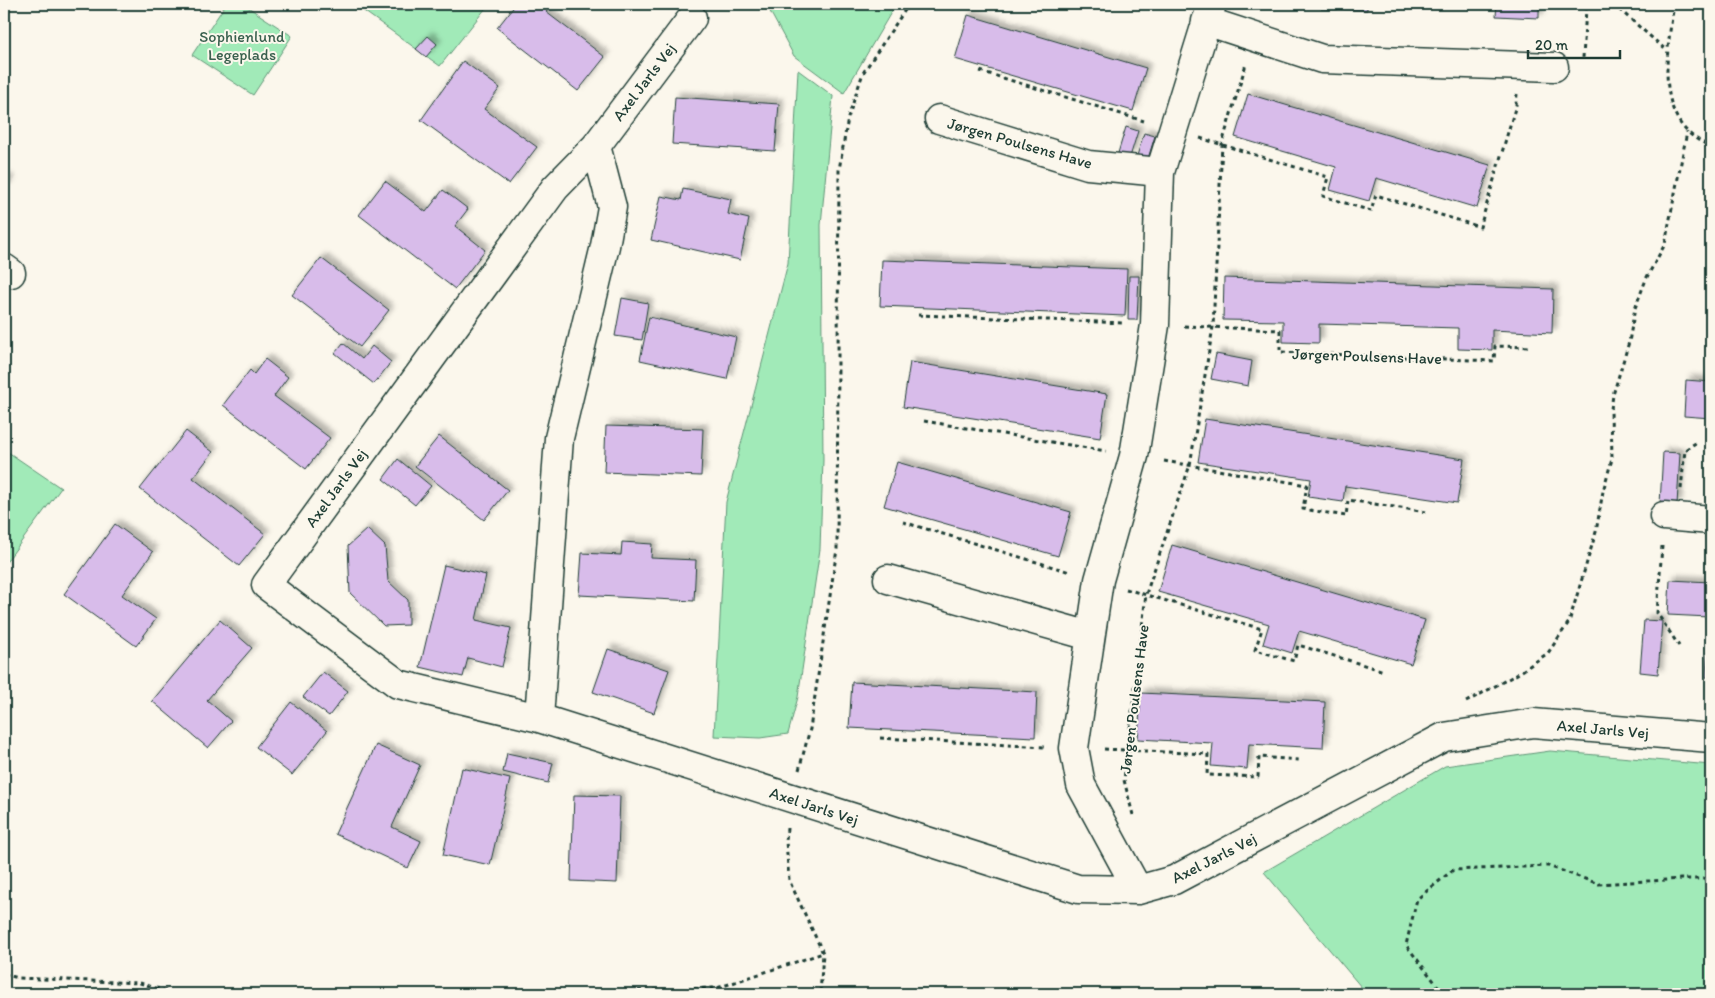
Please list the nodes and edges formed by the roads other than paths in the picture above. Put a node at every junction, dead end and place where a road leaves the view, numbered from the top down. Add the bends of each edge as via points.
1 (1209, 13) edge
2 (692, 18) dead end
3 (1554, 67) road end
4 (939, 119) dead end
5 (596, 146) junction
6 (1160, 172) junction
7 (1671, 516) road end
8 (1711, 520) edge
9 (888, 579) dead end
10 (1090, 636) junction
11 (539, 718) junction
12 (1711, 738) edge
13 (1138, 890) junction

1 - 3 street via 1322,60
1 - 6 street
2 - 5 street, Axel Jarls Vej
4 - 6 street, Jørgen Poulsens Have via 1088,165
5 - 11 street via 612,207 559,438
5 - 11 street, Axel Jarls Vej via 555,188 266,585 398,684
6 - 10 street via 1155,324 1134,456 1099,580
7 - 8 street
9 - 10 street
10 - 13 street via 1074,748 1081,785
11 - 13 street, Axel Jarls Vej via 1078,889
12 - 13 street, Axel Jarls Vej via 1533,723 1444,738 1174,880

